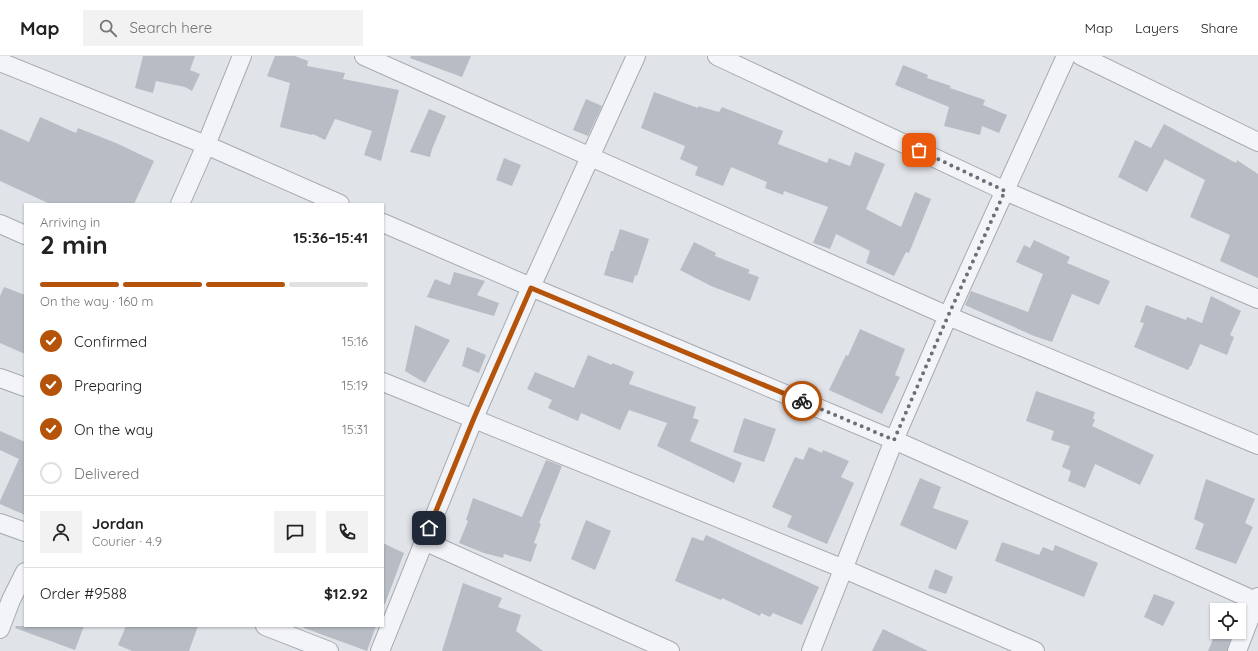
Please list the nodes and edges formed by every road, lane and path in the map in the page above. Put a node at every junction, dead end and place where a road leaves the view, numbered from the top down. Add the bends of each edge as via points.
1 (242, 56) edge
2 (364, 56) edge
3 (636, 56) edge
4 (717, 56) edge
5 (1066, 56) edge
6 (1081, 56) edge
7 (0, 62) edge
8 (1258, 142) edge
9 (206, 145) junction
10 (590, 158) junction
11 (1005, 191) junction
12 (180, 203) edge
13 (338, 203) edge
14 (384, 223) edge
15 (0, 224) edge
16 (24, 235) edge
17 (531, 288) junction
18 (1258, 299) edge
19 (948, 316) junction
20 (0, 378) edge
21 (384, 382) edge
22 (24, 387) edge
23 (474, 418) junction
24 (894, 440) junction
25 (1258, 445) edge
26 (0, 523) edge
27 (24, 532) edge
28 (424, 541) junction
29 (844, 569) junction
30 (24, 574) edge
31 (1258, 600) edge
32 (268, 627) edge
33 (0, 629) edge
34 (329, 651) edge
35 (380, 651) edge
36 (670, 651) edge
37 (811, 651) edge
38 (1035, 651) edge
39 (1237, 651) edge

1 - 9 street
2 - 10 street
3 - 10 street
4 - 11 street
5 - 11 street
6 - 8 street
7 - 9 street
9 - 12 street
9 - 13 street
10 - 17 street
10 - 19 street
11 - 18 street
11 - 19 street
14 - 17 street
15 - 16 street
17 - 23 street
17 - 24 street
19 - 24 street
19 - 25 street
20 - 22 street
21 - 23 street
23 - 28 street
23 - 29 street
24 - 29 street
24 - 31 street
26 - 27 street
28 - 35 street
28 - 36 street
29 - 37 street
29 - 38 street
30 - 33 street
31 - 39 street
32 - 34 street

